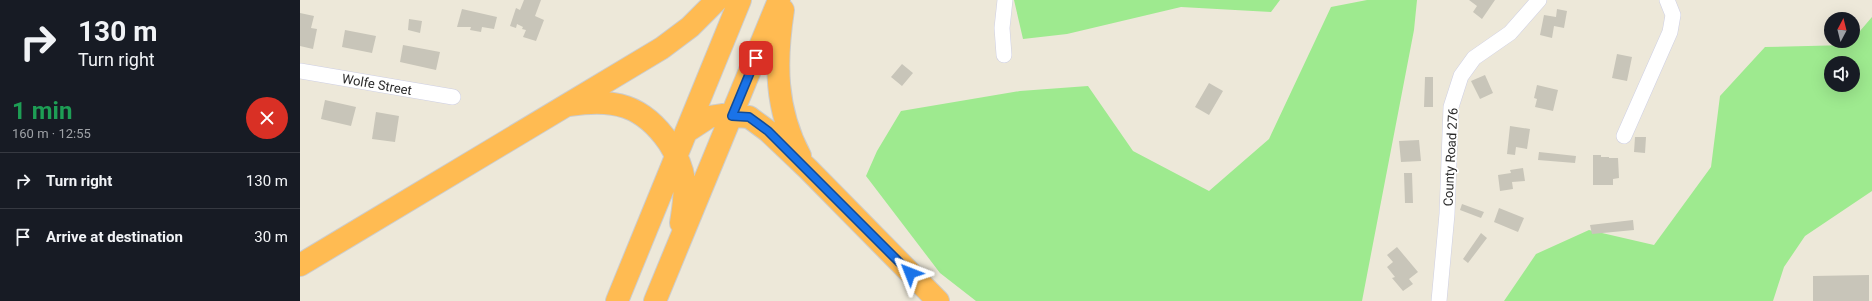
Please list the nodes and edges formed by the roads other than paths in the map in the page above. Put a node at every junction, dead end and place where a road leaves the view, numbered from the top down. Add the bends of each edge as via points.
1 (717, 0) edge
2 (740, 0) edge
3 (779, 0) edge
4 (785, 0) edge
5 (1005, 0) edge
6 (1539, 0) edge
7 (1667, 0) edge
8 (1004, 55) dead end
9 (300, 71) edge
10 (453, 96) dead end
11 (565, 106) junction
12 (732, 116) junction
13 (686, 132) junction
14 (1624, 136) dead end
15 (677, 155) junction
16 (808, 169) junction
17 (300, 264) edge
18 (670, 265) junction
19 (617, 301) edge
20 (655, 301) edge
21 (938, 301) edge
22 (1439, 301) edge

1 - 11 highway via 690,27 662,48
2 - 13 highway
3 - 12 highway
4 - 16 highway via 779,47 779,95 784,120
5 - 8 street via 1002,28
6 - 22 street, County Road 276 via 1510,33 1474,58 1461,76 1451,107 1447,214
7 - 14 street via 1673,15 1670,32
9 - 10 street, Wolfe Street
11 - 15 highway via 594,102 633,109 652,122
11 - 17 highway
12 - 13 highway via 708,117
12 - 16 highway via 749,117 768,131
12 - 18 highway
13 - 15 highway
15 - 18 highway via 684,180 684,196 681,223
15 - 19 highway
16 - 21 highway
18 - 20 highway

